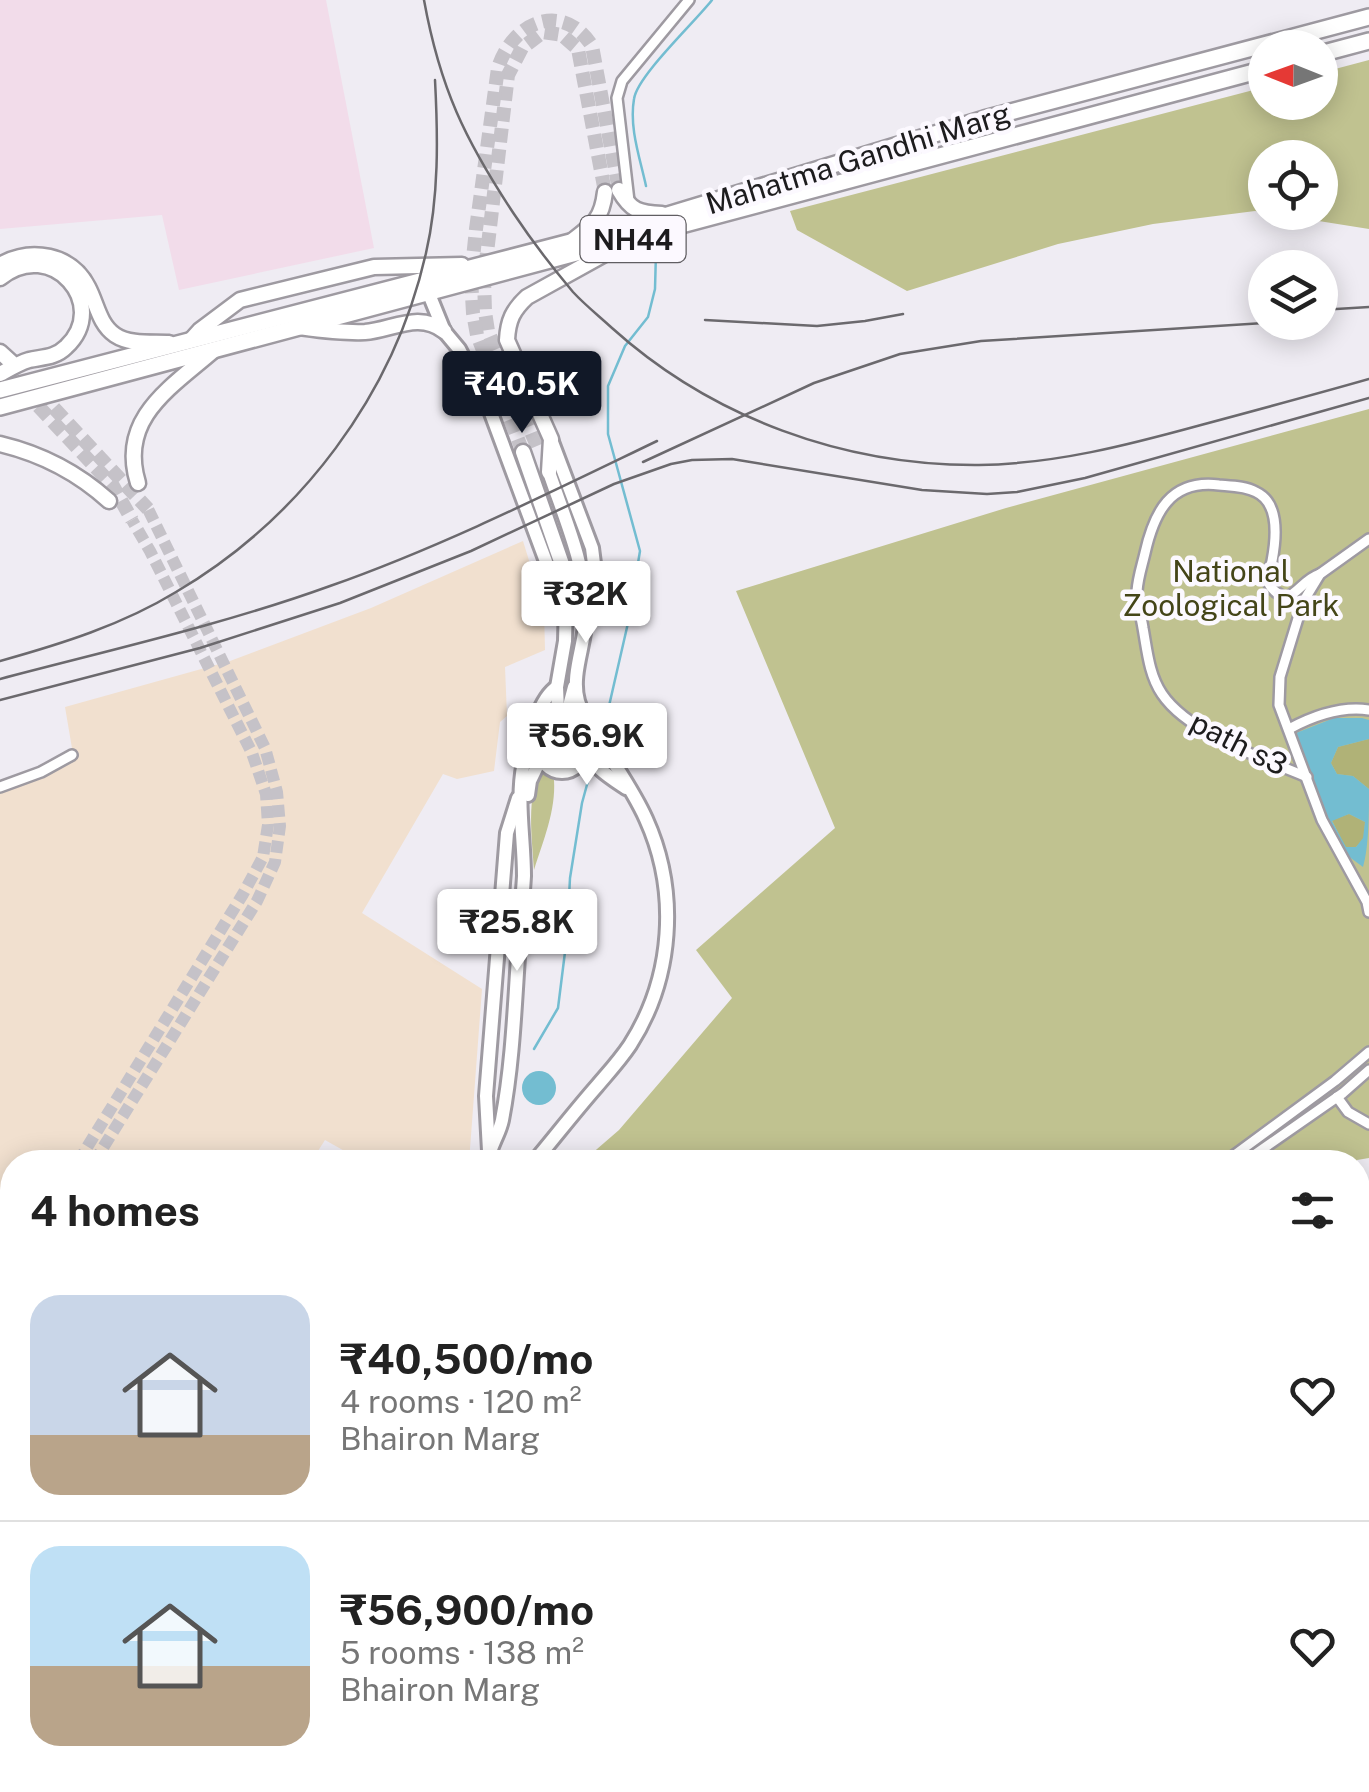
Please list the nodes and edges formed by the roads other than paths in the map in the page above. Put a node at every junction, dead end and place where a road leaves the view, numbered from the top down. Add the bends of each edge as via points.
1 (689, 0) edge
2 (1369, 17) edge
3 (1369, 41) edge
4 (1338, 49) edge
5 (1248, 73) edge
6 (629, 206) junction
7 (667, 214) junction
8 (630, 240) junction
9 (572, 242) junction
10 (493, 262) junction
11 (0, 265) edge
12 (0, 278) edge
13 (429, 294) junction
14 (295, 326) junction
15 (444, 331) junction
16 (185, 342) junction
17 (217, 348) junction
18 (3, 365) edge
19 (0, 390) edge
20 (0, 407) edge
21 (0, 444) edge
22 (537, 446) junction
23 (549, 472) joint
24 (138, 483) dead end
25 (108, 501) dead end
26 (1369, 539) edge
27 (1320, 574) junction
28 (566, 602) junction
29 (586, 626) junction
30 (576, 680) junction
31 (558, 682) junction
32 (1369, 710) edge
33 (1288, 729) junction
34 (552, 730) junction
35 (574, 731) junction
36 (584, 746) junction
37 (72, 755) dead end
38 (541, 758) junction
39 (1306, 777) junction
40 (0, 787) edge
41 (521, 790) junction
42 (632, 792) junction
43 (522, 832) junction
44 (1369, 912) edge
45 (514, 1006) junction
46 (491, 1031) junction
47 (1369, 1052) edge
48 (1369, 1070) edge
49 (1337, 1097) junction
50 (1369, 1124) edge
51 (490, 1150) edge
52 (494, 1150) edge
53 (544, 1150) edge
54 (1241, 1150) edge
55 (1261, 1150) edge

1 - 6 street via 618,90
2 - 7 highway, Mahatma Gandhi Marg via 984,119
3 - 4 highway
5 - 8 highway, Mahatma Gandhi Marg / NH44
6 - 7 main road
6 - 9 main road via 612,191 594,224
7 - 9 highway, Mahatma Gandhi Marg
8 - 13 highway, Mahatma Gandhi Marg / NH44
8 - 22 main road via 515,308 507,340
9 - 10 highway, Mahatma Gandhi Marg
10 - 16 highway, Mahatma Gandhi Marg
10 - 16 main road via 374,267 240,300
11 - 16 main road via 24,255 56,258 83,278 114,334 131,341
12 - 18 main road via 26,265 52,268 73,285 81,311 77,332 54,356
13 - 14 highway, Mahatma Gandhi Marg / NH44
13 - 15 main road
14 - 15 main road via 369,332 419,320
14 - 17 highway, Mahatma Gandhi Marg / NH44
15 - 28 main road via 488,404
16 - 19 highway, Mahatma Gandhi Marg
17 - 20 highway, Mahatma Gandhi Marg / NH44
17 - 24 main road via 145,414 134,448
21 - 25 main road via 56,464
22 - 23 main road
22 - 28 main road
22 - 29 main road via 592,548 597,587
23 - 29 main road via 577,556
26 - 27 street
27 - 33 street via 1303,602 1280,677 1279,705
27 - 39 street, path s3 via 1296,594 1278,594 1268,576 1276,529 1267,500 1258,492 1210,484 1183,489 1164,503 1148,536 1137,592 1163,696 1221,739
28 - 31 main road
29 - 30 main road
30 - 31 main road
30 - 35 main road via 568,710
30 - 42 main road via 580,709
31 - 34 main road
31 - 41 main road via 530,737
32 - 33 street via 1339,710
33 - 39 street
34 - 35 main road
34 - 38 main road via 541,744
35 - 36 main road
36 - 38 main road via 582,761 567,772 549,768
36 - 42 main road via 602,772
37 - 40 street
38 - 43 main road
39 - 44 street
41 - 43 main road
41 - 46 main road via 507,833
42 - 53 main road via 654,837 666,884 658,984 620,1060
43 - 45 main road
45 - 46 main road
45 - 52 main road
46 - 51 main road
47 - 54 street
48 - 49 street
49 - 50 street
49 - 55 street

